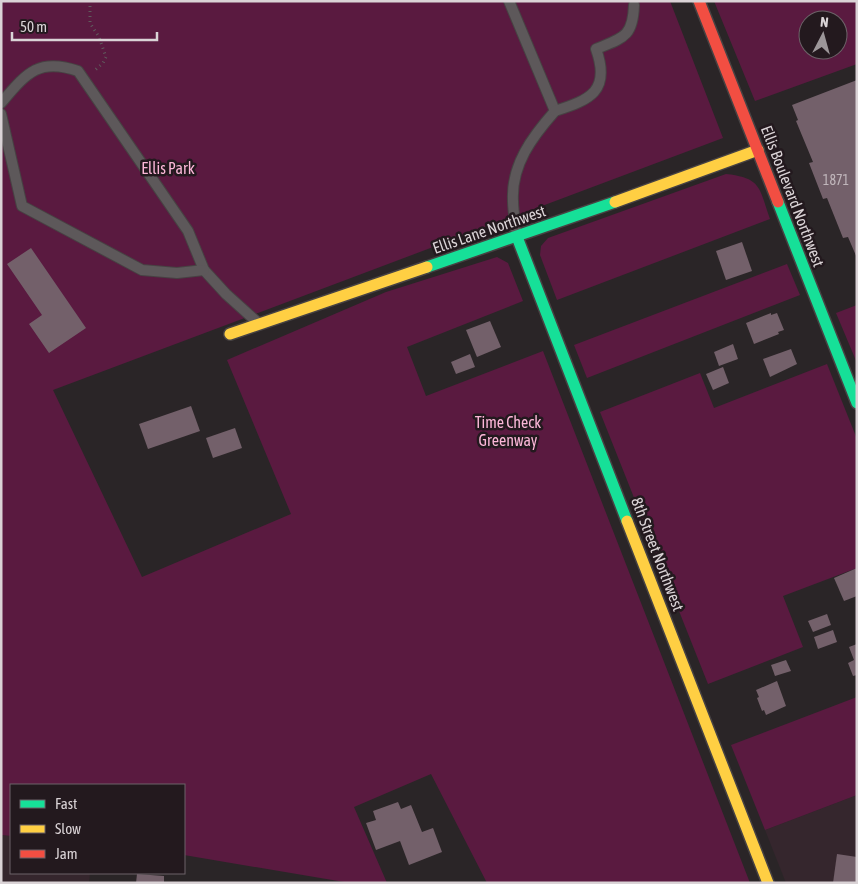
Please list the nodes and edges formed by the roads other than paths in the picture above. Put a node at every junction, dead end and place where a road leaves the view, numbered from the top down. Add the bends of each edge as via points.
1 (509, 1) edge
2 (699, 1) edge
3 (634, 5) dead end
4 (1, 102) edge
5 (555, 112) junction
6 (1, 114) edge
7 (758, 150) junction
8 (517, 237) junction
9 (204, 270) junction
10 (259, 324) junction
11 (230, 334) dead end
12 (857, 403) edge
13 (768, 883) edge

1 - 5 lane
2 - 7 street, Ellis Boulevard Northwest
3 - 5 lane via 634,20 629,32 622,39 596,49 601,68 599,86 580,103
4 - 9 lane via 28,74 43,66 62,66 78,71 188,231
5 - 8 lane via 534,136 521,158 513,184
6 - 9 lane via 22,206 142,270 177,273
7 - 8 street, Ellis Lane Northwest
7 - 12 street, Ellis Boulevard Northwest
8 - 10 street, Ellis Lane Northwest
8 - 13 street, 8th Street Northwest
9 - 10 lane
10 - 11 street, Ellis Lane Northwest

